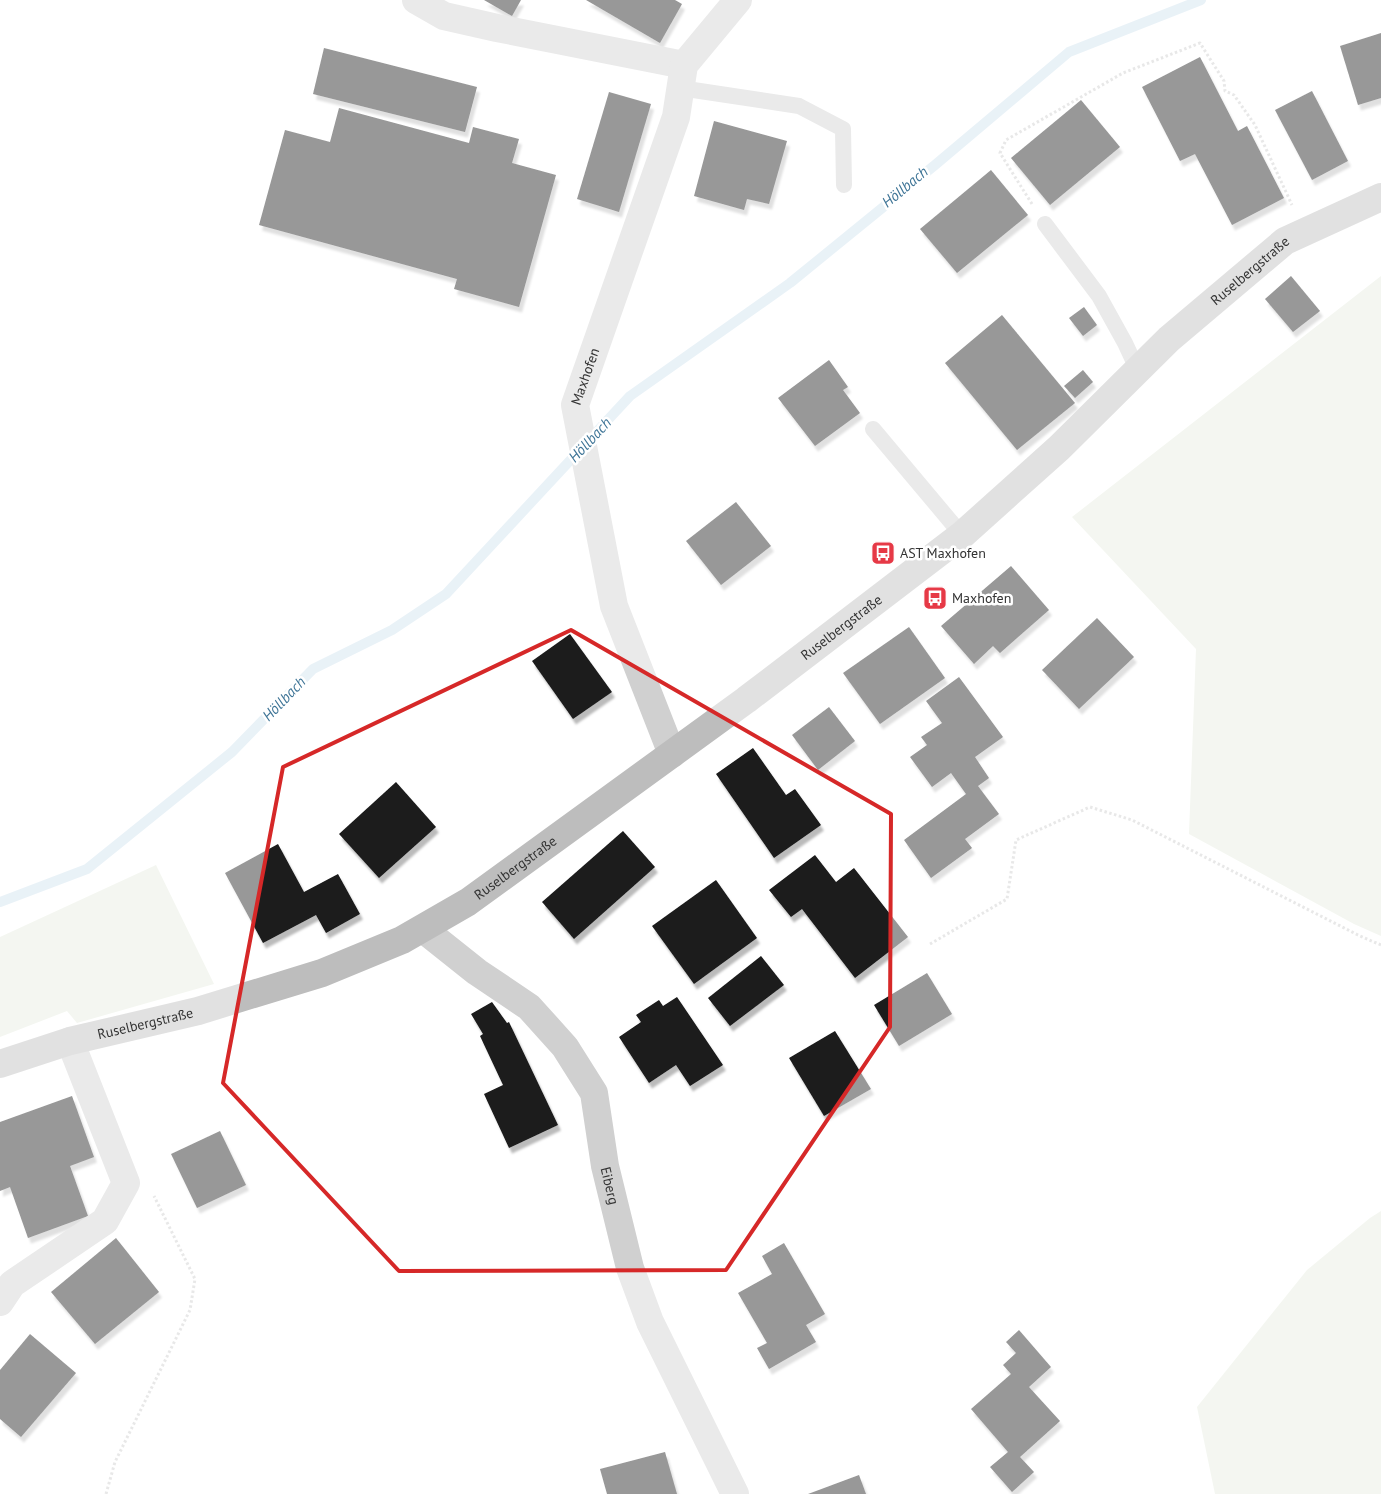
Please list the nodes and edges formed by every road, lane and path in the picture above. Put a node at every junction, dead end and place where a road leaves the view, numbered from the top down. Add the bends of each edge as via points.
1 (416, 0) edge
2 (738, 0) edge
3 (682, 76) junction
4 (844, 185) dead end
5 (1381, 197) edge
6 (1045, 224) joint
7 (1298, 235) junction
8 (1138, 372) junction
9 (872, 428) dead end
10 (962, 535) junction
11 (672, 754) junction
12 (423, 929) junction
13 (930, 944) dead end
14 (1381, 945) edge
15 (70, 1041) junction
16 (0, 1064) edge
17 (126, 1183) junction
18 (0, 1302) edge
19 (106, 1494) edge
20 (735, 1494) edge

1 - 3 street via 444,16
2 - 3 street
3 - 4 lane via 799,106 843,129
3 - 11 street, Maxhofen via 676,117 575,405 614,606
5 - 7 main road, Ruselbergstraße
6 - 7 path via 1000,153 1006,140 1123,73 1200,43 1224,81 1225,92 1234,96 1255,126 1291,202
6 - 8 lane via 1099,296
7 - 8 main road, Ruselbergstraße via 1285,241 1169,339
8 - 10 main road, Ruselbergstraße
9 - 10 lane
10 - 11 main road, Ruselbergstraße
11 - 12 main road, Ruselbergstraße via 468,902
12 - 15 main road, Ruselbergstraße via 322,973 198,1011
12 - 20 street, Eiberg via 477,972 529,1007 565,1047 594,1093 605,1166 630,1268 650,1322
13 - 14 path via 1007,899 1016,840 1090,807 1132,820
15 - 16 main road, Ruselbergstraße
15 - 17 street
17 - 18 street via 105,1221 12,1284
17 - 19 path via 155,1196 195,1279 190,1310 115,1462

